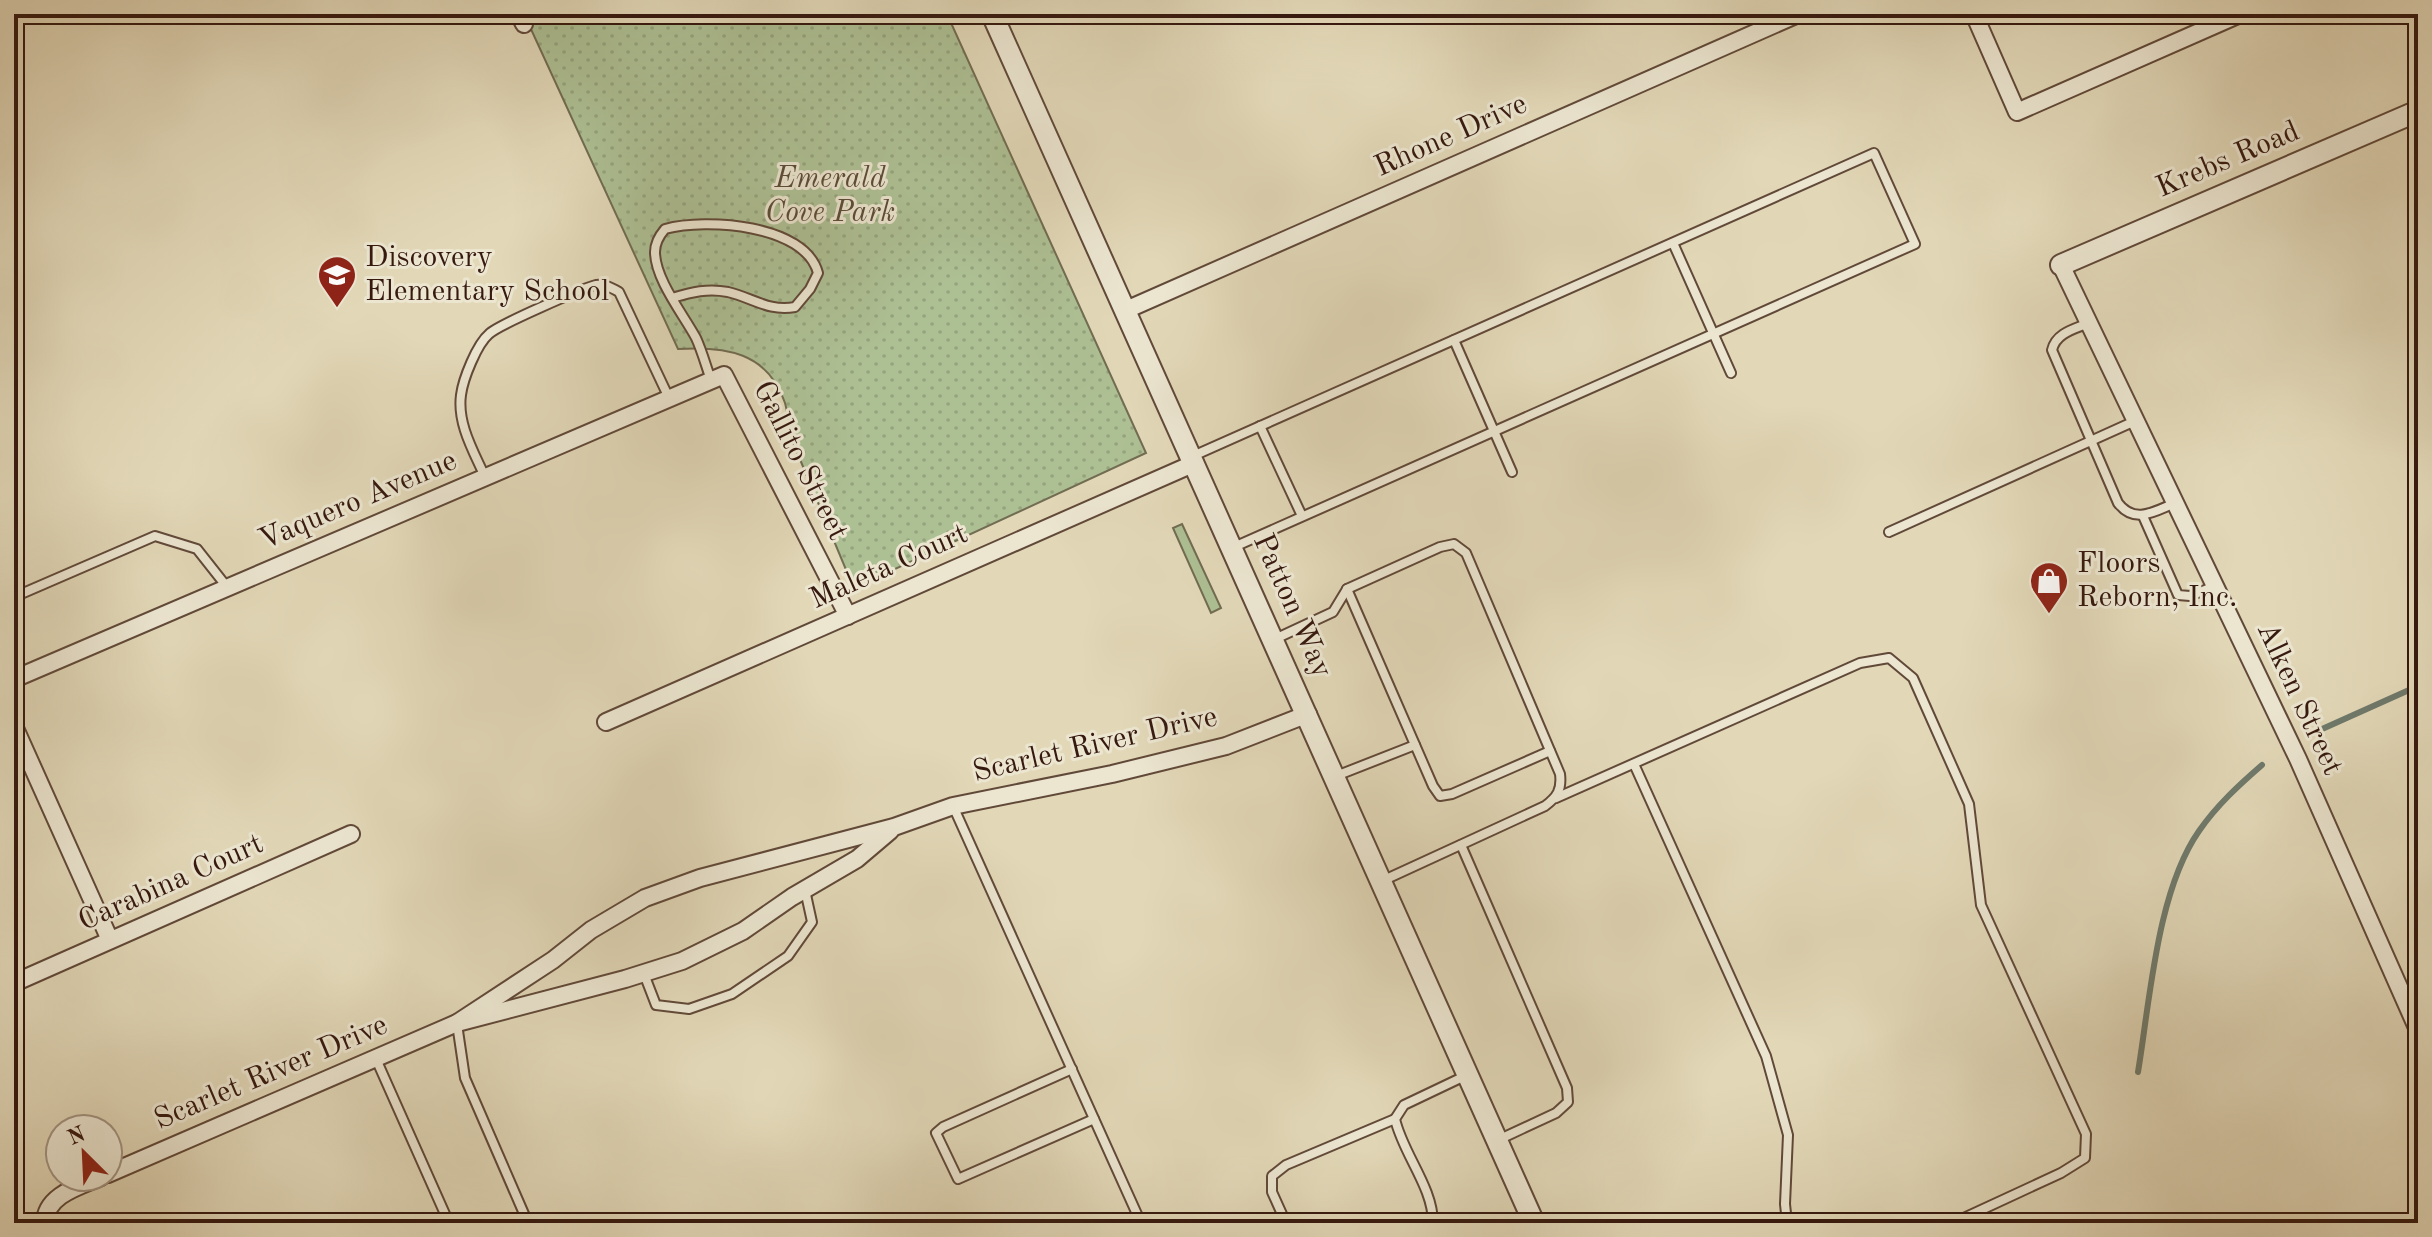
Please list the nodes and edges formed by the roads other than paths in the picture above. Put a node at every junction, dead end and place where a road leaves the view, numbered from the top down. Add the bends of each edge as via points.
1 (992, 14) edge
2 (1798, 14) edge
3 (1974, 14) edge
4 (2240, 14) edge
5 (2418, 111) edge
6 (1673, 243) junction
7 (2061, 265) joint
8 (672, 298) junction
9 (1126, 310) junction
10 (2089, 323) junction
11 (1713, 334) junction
12 (1454, 340) junction
13 (1731, 373) dead end
14 (718, 378) junction
15 (669, 398) junction
16 (2135, 421) junction
17 (1260, 426) junction
18 (1494, 431) junction
19 (2091, 442) junction
20 (1194, 460) junction
21 (1512, 472) dead end
22 (485, 477) junction
23 (2175, 503) junction
24 (1302, 516) junction
25 (2143, 516) junction
26 (1889, 532) dead end
27 (1233, 547) junction
28 (2215, 586) junction
29 (228, 587) junction
30 (1347, 589) junction
31 (14, 597) edge
32 (848, 616) junction
33 (1274, 639) junction
34 (14, 679) edge
35 (1308, 714) junction
36 (606, 722) dead end
37 (14, 726) edge
38 (1415, 745) junction
39 (1550, 751) junction
40 (1634, 764) junction
41 (1336, 777) junction
42 (1556, 798) junction
43 (953, 806) junction
44 (894, 827) junction
45 (351, 834) dead end
46 (1461, 845) junction
47 (1382, 881) junction
48 (805, 889) junction
49 (110, 940) junction
50 (644, 973) junction
51 (14, 983) edge
52 (457, 1023) junction
53 (2418, 1030) edge
54 (376, 1059) junction
55 (1072, 1069) junction
56 (1468, 1075) junction
57 (1094, 1119) junction
58 (1395, 1119) junction
59 (1497, 1141) junction
60 (124, 1167) edge
61 (67, 1193) edge
62 (45, 1219) edge
63 (449, 1223) edge
64 (528, 1223) edge
65 (1141, 1223) edge
66 (1286, 1223) edge
67 (1433, 1223) edge
68 (1534, 1223) edge
69 (1787, 1223) edge
70 (1953, 1223) edge

1 - 9 street, Patton Way
2 - 9 street, Rhone Drive
3 - 4 street via 2017,112
5 - 7 street, Krebs Road
6 - 11 lane
6 - 11 lane via 1874,153 1915,244
6 - 12 lane
7 - 10 street, Alken Street
8 - 8 lane via 657,267 656,241 665,229 683,224 744,227 788,240 815,261 818,273 795,307 766,307 729,292 698,289
8 - 14 lane
9 - 20 street, Patton Way
10 - 16 street, Alken Street
10 - 19 lane via 2062,334 2052,350
11 - 13 lane
11 - 18 lane
12 - 17 lane
12 - 18 lane
14 - 15 street, Vaquero Avenue
14 - 32 street, Gallito Street
15 - 22 street, Vaquero Avenue
15 - 22 lane via 619,292 598,285 576,292 490,332 480,344 461,394 461,409
16 - 19 lane
16 - 23 street, Alken Street
17 - 20 lane
17 - 24 lane
18 - 21 lane
18 - 24 lane
19 - 25 lane via 2118,503 2131,515
19 - 26 lane
20 - 27 street, Patton Way
20 - 32 street, Maleta Court
22 - 29 street, Vaquero Avenue
23 - 25 lane
23 - 28 street, Alken Street
24 - 27 lane
25 - 28 lane via 2178,595
27 - 33 street, Patton Way
28 - 53 street, Alken Street
29 - 31 lane via 197,549 155,536
29 - 34 street, Vaquero Avenue
30 - 33 lane via 1333,612
30 - 38 lane
30 - 39 lane via 1440,547 1454,544 1466,553
32 - 36 street, Maleta Court
33 - 35 street, Patton Way
35 - 41 street, Patton Way
35 - 43 street, Scarlet River Drive via 1226,746
37 - 49 street
38 - 39 lane via 1440,796
38 - 41 lane
39 - 42 lane via 1560,774
40 - 42 lane
40 - 69 lane via 1766,1056 1788,1135
40 - 70 lane via 1860,663 1889,658 1913,678 1969,804 1981,905 2086,1134 2085,1158
41 - 47 street, Patton Way
42 - 46 lane
43 - 44 street, Scarlet River Drive
43 - 55 lane
44 - 48 street, Scarlet River Drive via 857,859
44 - 52 street, Scarlet River Drive via 700,878 645,898
45 - 49 street, Carabina Court
46 - 47 lane
46 - 59 lane via 1567,1088 1568,1102 1556,1113
47 - 56 street, Patton Way
48 - 50 street, Scarlet River Drive via 743,931
48 - 50 lane via 812,922 788,956 732,994 689,1009 656,1005
49 - 51 street, Carabina Court
50 - 52 street, Scarlet River Drive
52 - 54 street, Scarlet River Drive
52 - 64 lane via 465,1078
54 - 60 street, Scarlet River Drive
54 - 63 lane
55 - 57 lane
55 - 57 lane via 936,1133 958,1179
56 - 58 lane via 1404,1105
56 - 59 street, Patton Way
57 - 65 lane
58 - 66 lane via 1286,1165 1272,1176 1272,1192
58 - 67 lane via 1433,1209
59 - 68 street, Patton Way
61 - 62 street via 58,1197

